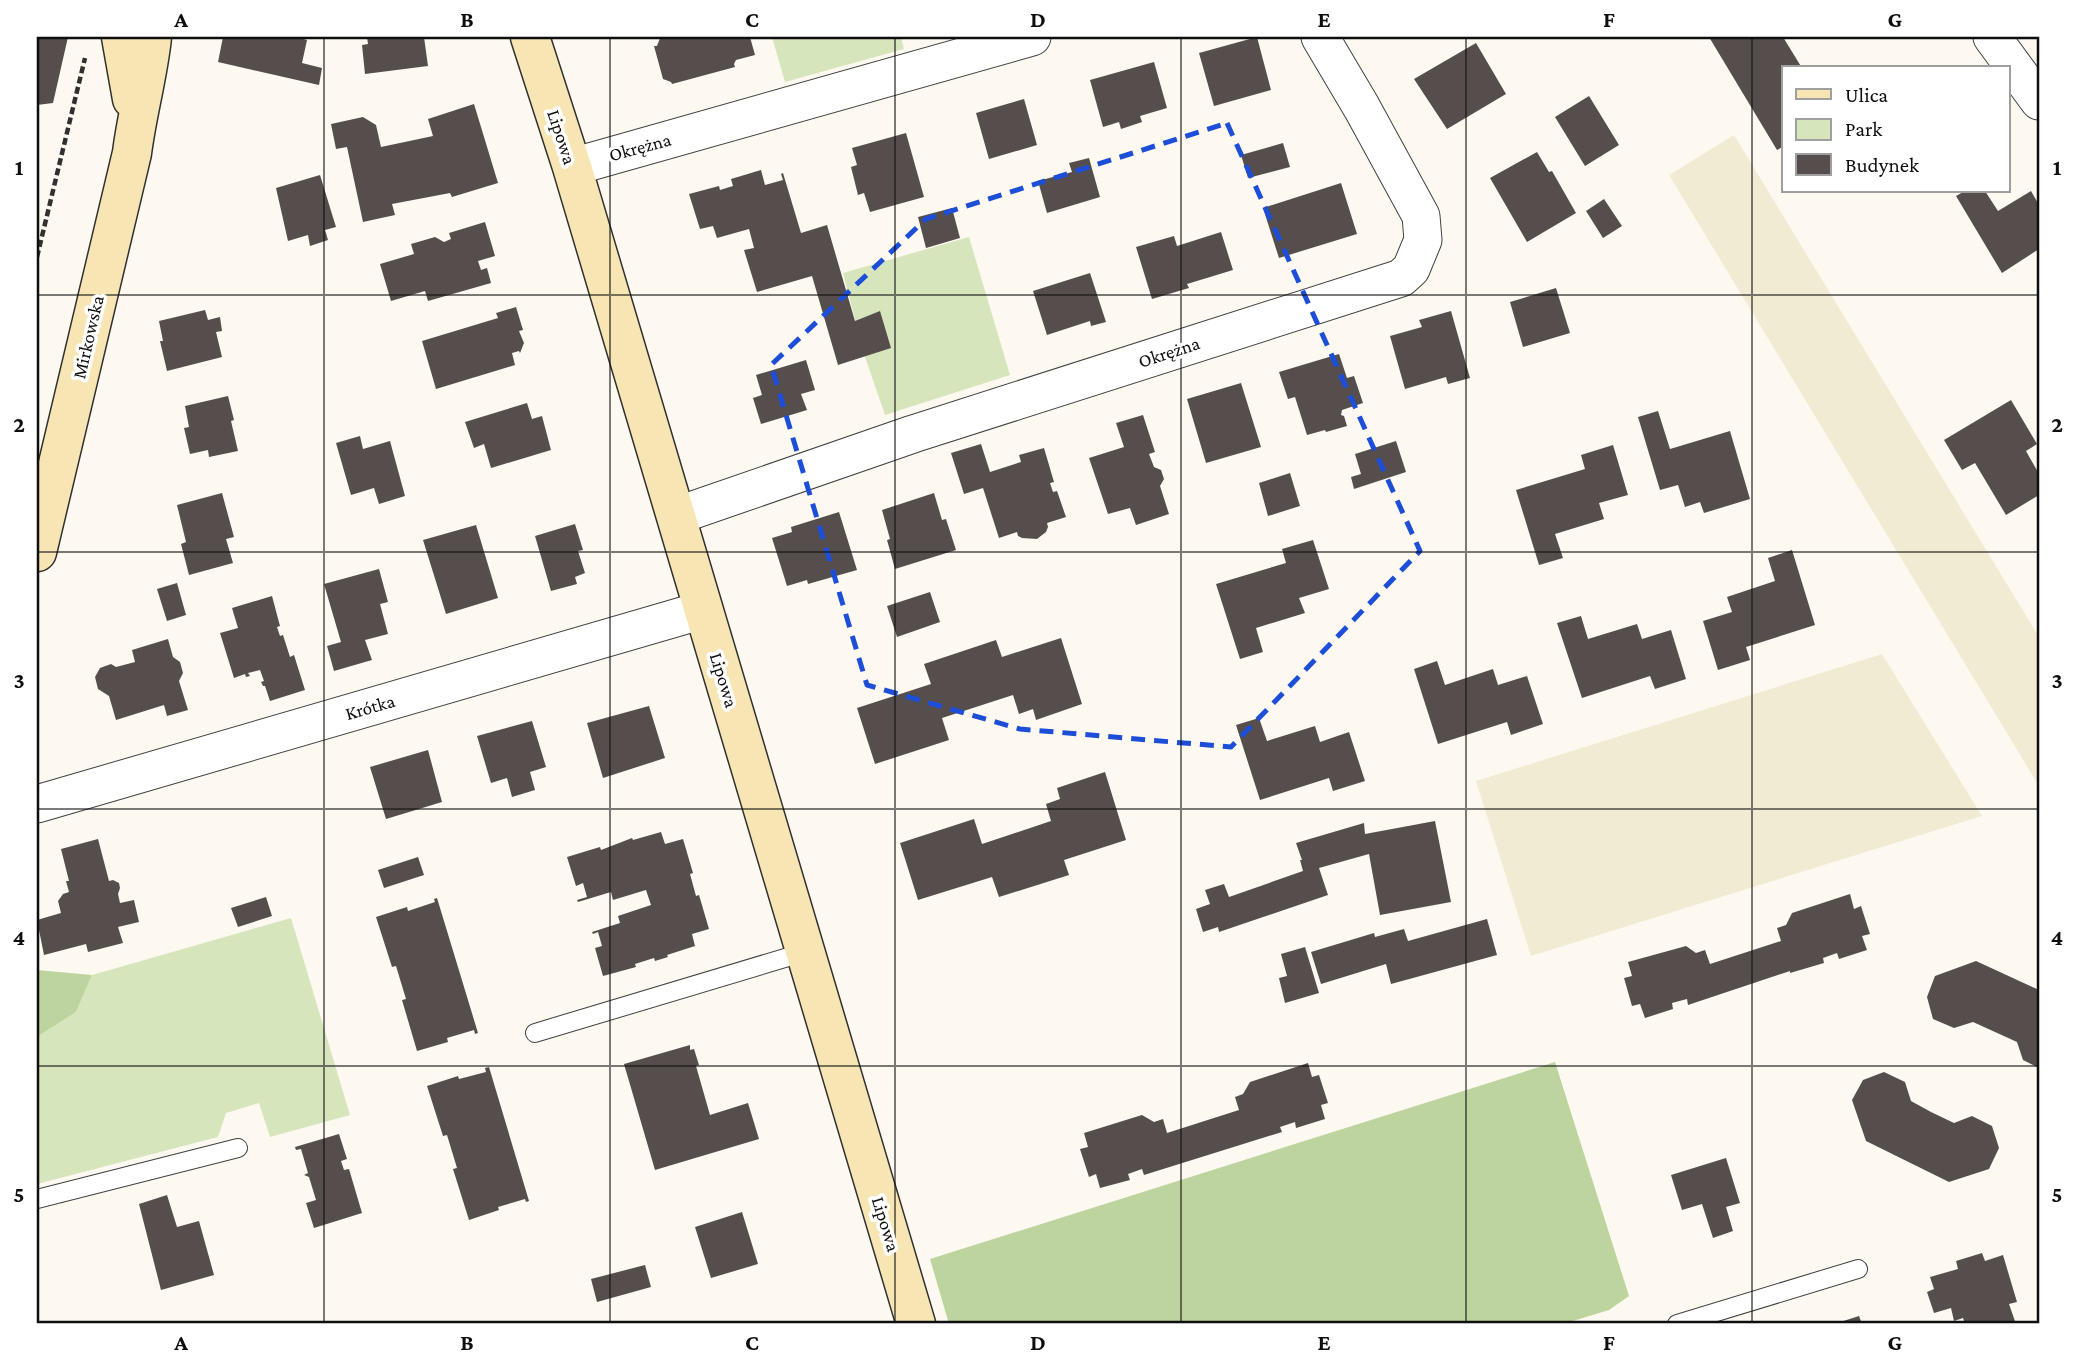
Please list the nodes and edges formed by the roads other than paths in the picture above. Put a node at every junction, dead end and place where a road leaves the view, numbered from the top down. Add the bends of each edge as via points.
1 (152, 37) edge
2 (530, 37) edge
3 (1032, 37) edge
4 (1320, 37) edge
5 (1992, 37) edge
6 (104, 43) edge
7 (2039, 101) edge
8 (136, 122) junction
9 (572, 167) junction
10 (676, 516) junction
11 (37, 552) edge
12 (703, 610) junction
13 (37, 804) edge
14 (805, 952) junction
15 (535, 1033) dead end
16 (238, 1148) dead end
17 (37, 1199) edge
18 (1858, 1269) dead end
19 (916, 1324) edge
20 (1677, 1324) edge

1 - 8 street, Mirkowska
2 - 9 street, Lipowa
3 - 9 street, Okrężna
4 - 10 street, Okrężna via 1421,216 1423,240 1411,269 1401,278 913,434
5 - 7 street
6 - 8 street, Mirkowska
8 - 11 street, Mirkowska
9 - 10 street, Lipowa
10 - 12 street, Lipowa
12 - 13 street, Krótka
12 - 14 street, Lipowa
14 - 15 lane
14 - 19 street, Lipowa
16 - 17 lane
18 - 20 lane

